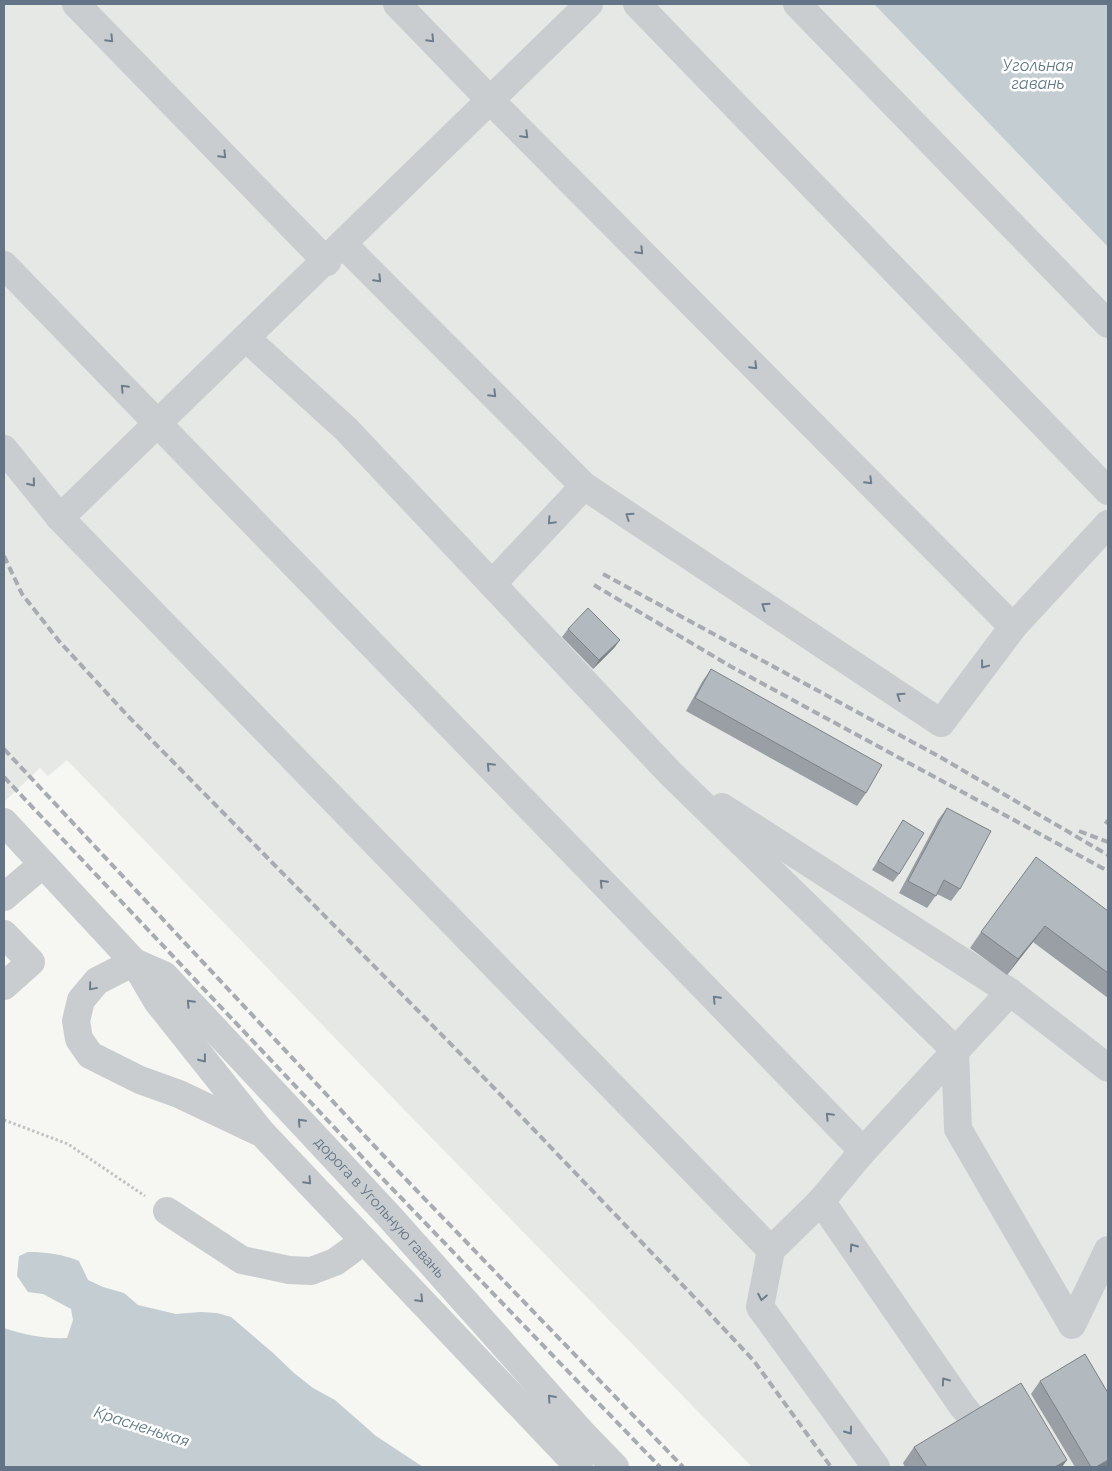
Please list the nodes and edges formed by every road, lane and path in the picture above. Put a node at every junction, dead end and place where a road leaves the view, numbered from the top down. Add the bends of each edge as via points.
1 (76, 4) edge
2 (396, 4) edge
3 (589, 4) edge
4 (637, 4) edge
5 (797, 4) edge
6 (491, 101) junction
7 (335, 253) junction
8 (4, 265) edge
9 (1108, 324) edge
10 (246, 338) junction
11 (158, 423) junction
12 (4, 449) edge
13 (584, 486) junction
14 (1108, 491) edge
15 (60, 518) junction
16 (1108, 524) edge
17 (492, 584) junction
18 (1013, 626) junction
19 (670, 773) junction
20 (4, 822) edge
21 (43, 864) junction
22 (4, 898) edge
23 (4, 934) edge
24 (134, 962) junction
25 (4, 986) edge
26 (1010, 992) junction
27 (955, 1050) junction
28 (1108, 1068) edge
29 (4, 1120) edge
30 (262, 1133) junction
31 (863, 1151) junction
32 (821, 1201) junction
33 (166, 1210) joint
34 (364, 1241) junction
35 (771, 1250) junction
36 (1108, 1250) edge
37 (974, 1420) edge
38 (579, 1467) edge
39 (615, 1467) edge
40 (876, 1467) edge

1 -> 7 street
2 -> 6 street
3 - 6 street
4 - 14 street
5 - 9 street
6 - 7 street
6 -> 18 street
7 - 10 street
7 -> 13 street
11 -> 8 street
10 - 11 street
10 - 17 street via 346,429
11 - 15 street
31 -> 11 street
12 -> 15 street
13 -> 17 street
18 -> 13 street via 941,722
15 - 35 street
16 - 18 street
17 - 19 street
19 - 26 street
19 - 27 street
20 - 21 street, дорога в Угольную гавань
21 - 22 street
21 - 24 street, дорога в Угольную гавань
23 - 25 street via 31,962
24 -> 30 street, дорога в Угольную гавань via 158,1001
24 -> 30 street via 96,981 81,1000 76,1021 79,1039 90,1055
39 -> 24 street, дорога в Угольную гавань via 389,1216 164,975
26 - 27 street
26 - 28 street
27 - 31 street
27 - 36 street via 958,1129 1072,1325
29 - 33 path via 68,1144
30 -> 34 street, дорога в Угольную гавань
31 - 32 street
32 - 35 street
37 -> 32 street
33 - 34 street via 242,1260 289,1270 311,1270 335,1262
34 -> 38 street, дорога в Угольную гавань
35 -> 40 street via 760,1307

